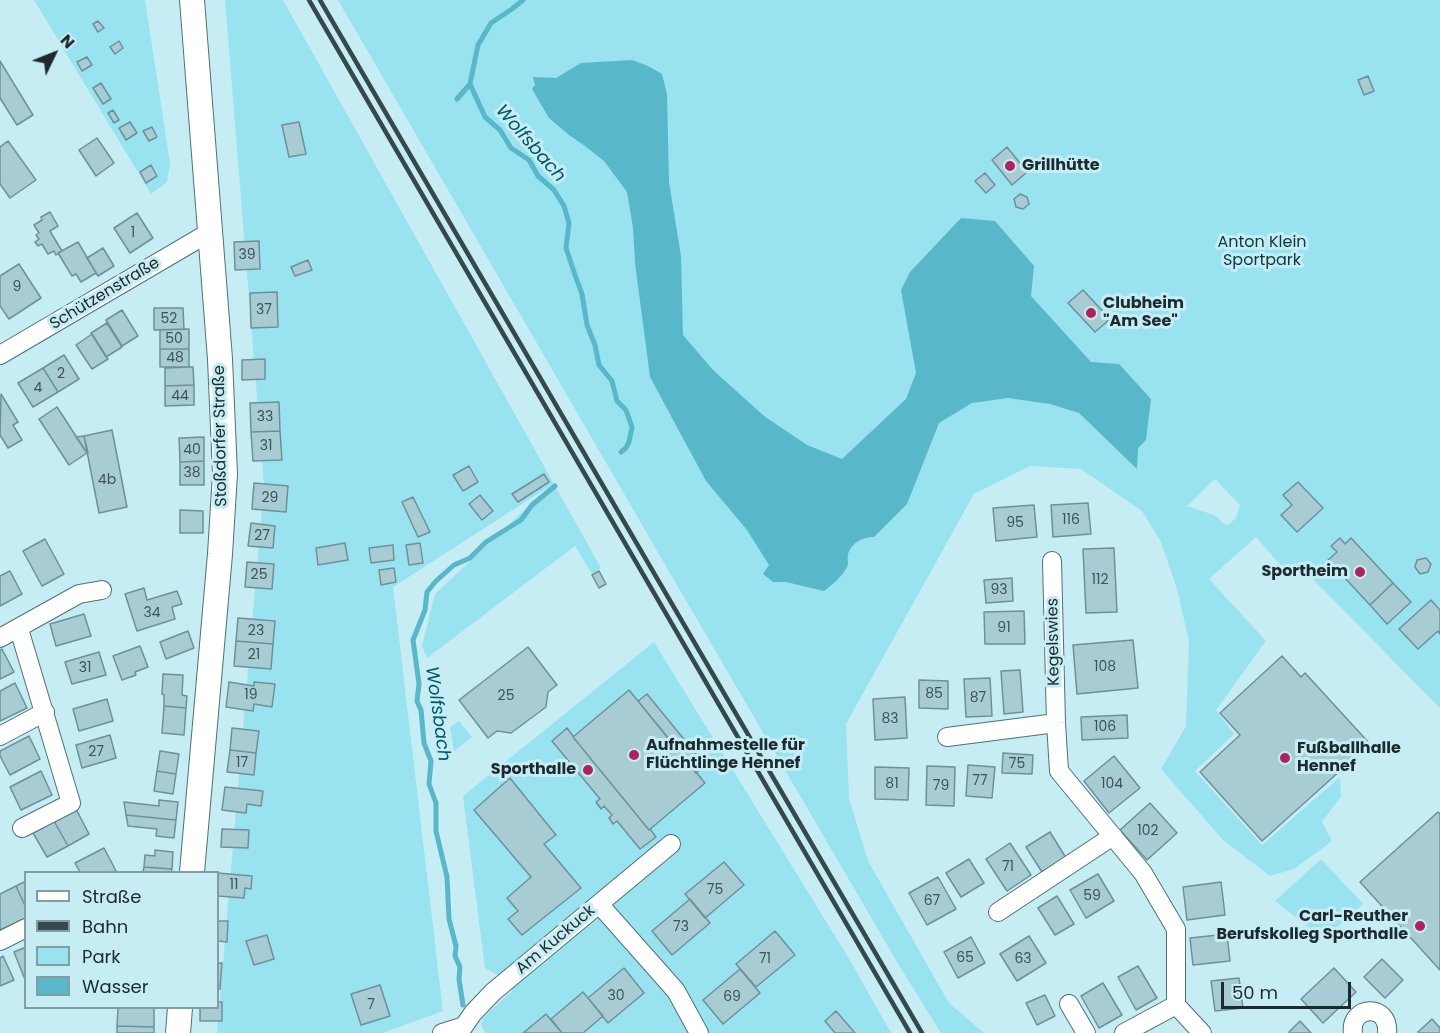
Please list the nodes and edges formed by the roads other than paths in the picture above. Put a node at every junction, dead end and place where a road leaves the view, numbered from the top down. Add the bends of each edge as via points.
1 (192, 0) edge
2 (210, 232) junction
3 (0, 355) edge
4 (1053, 561) dead end
5 (102, 590) dead end
6 (19, 628) junction
7 (0, 638) edge
8 (45, 712) junction
9 (1056, 723) junction
10 (0, 736) edge
11 (947, 737) dead end
12 (22, 828) dead end
13 (1113, 836) junction
14 (671, 844) dead end
15 (192, 871) edge
16 (599, 904) junction
17 (998, 912) dead end
18 (24, 929) edge
19 (0, 941) edge
20 (1070, 1004) dead end
21 (1176, 1005) junction
22 (180, 1009) edge
23 (1387, 1020) edge
24 (466, 1029) edge
25 (178, 1033) edge
26 (442, 1033) edge
27 (699, 1033) edge
28 (1086, 1033) edge
29 (1124, 1033) edge
30 (1202, 1033) edge
31 (1353, 1033) edge

1 - 2 main road, Stoßdorfer Straße
2 - 3 street, Schützenstraße
2 - 15 main road, Stoßdorfer Straße via 225,474
4 - 9 street, Kegelswies
5 - 6 street via 78,594
6 - 7 street
6 - 8 street
8 - 10 street
8 - 12 street via 71,803
9 - 11 street
9 - 13 street, Kegelswies via 1059,771
13 - 17 street
13 - 21 street, Kegelswies via 1143,873 1176,929
14 - 16 street, Am Kuckuck
16 - 24 street, Am Kuckuck via 493,992 473,1013
16 - 27 street via 676,991
18 - 19 street
20 - 28 street
21 - 29 street
21 - 30 street
22 - 25 main road
23 - 31 street via 1373,1011 1361,1013 1354,1022
24 - 26 street, Am Kuckuck

